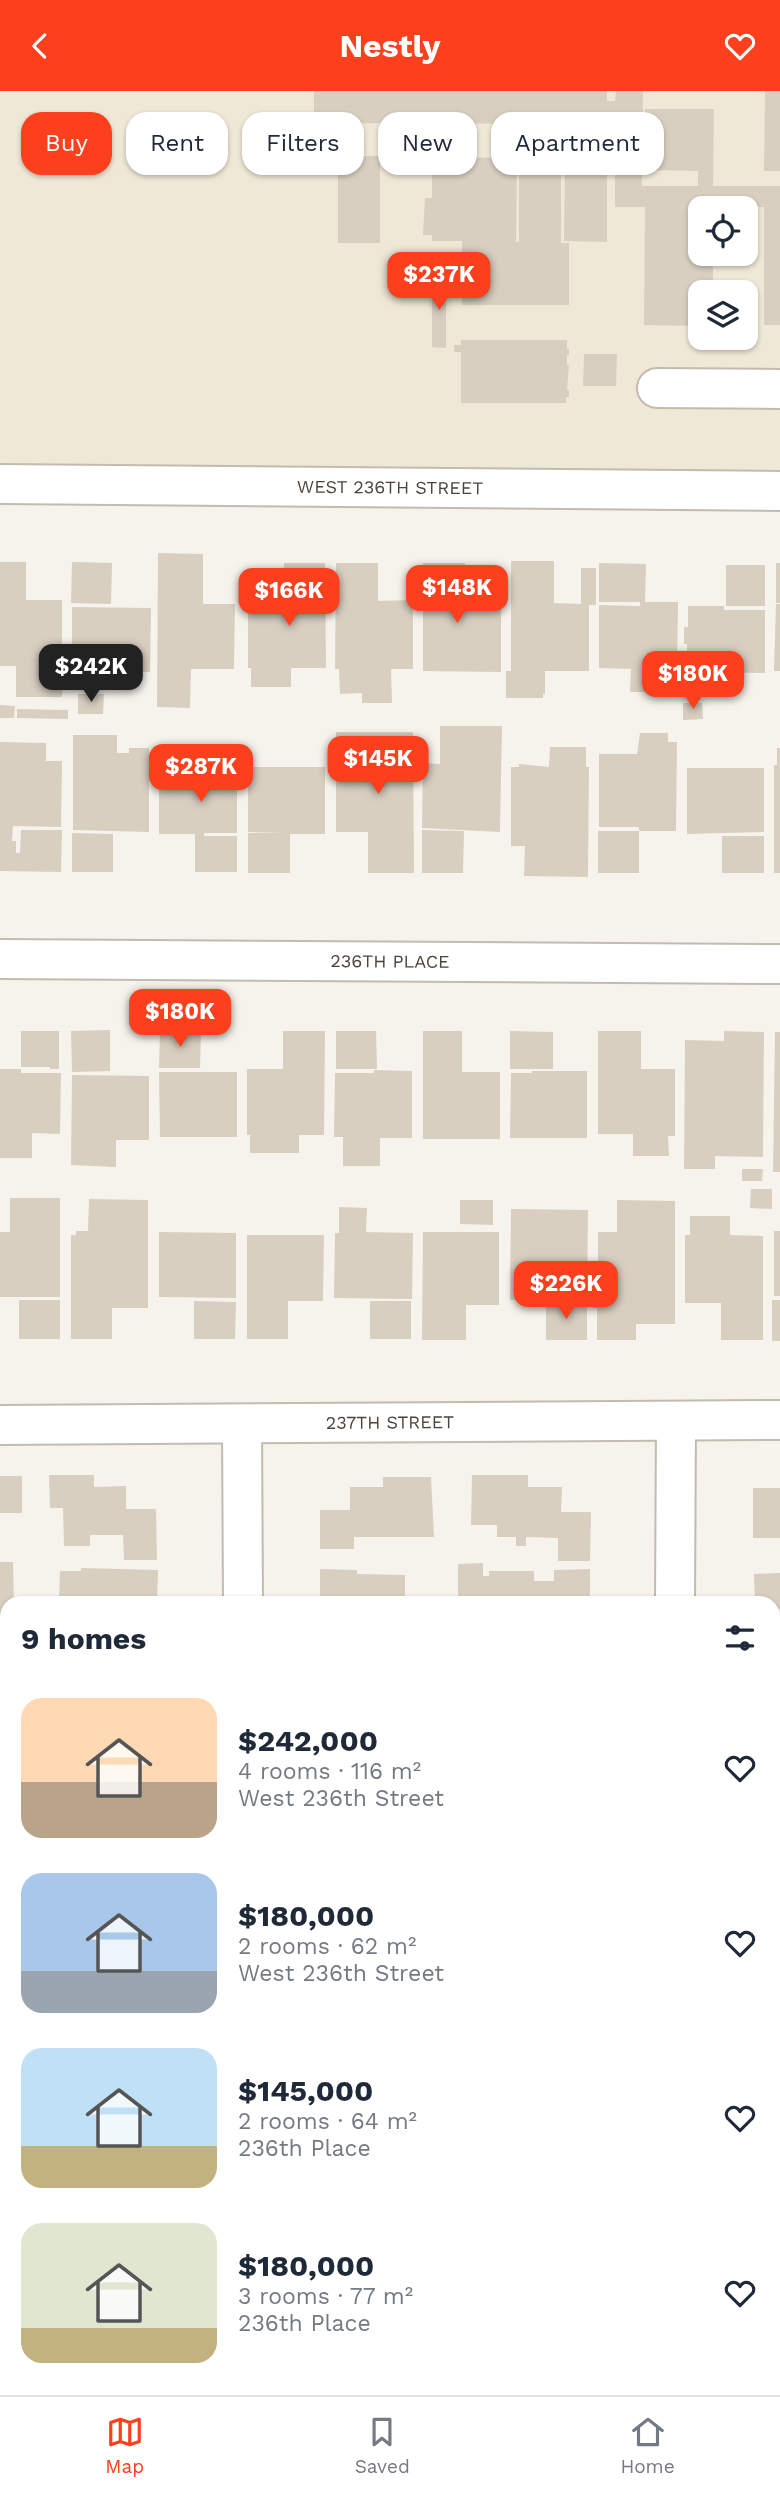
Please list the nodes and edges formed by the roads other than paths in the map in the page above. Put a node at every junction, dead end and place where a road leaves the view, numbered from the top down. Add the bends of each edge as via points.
1 (657, 388) dead end
2 (780, 389) edge
3 (0, 484) edge
4 (780, 491) edge
5 (0, 959) edge
6 (780, 964) edge
7 (780, 1420) edge
8 (676, 1421) junction
9 (242, 1423) junction
10 (0, 1425) edge
11 (243, 1596) edge
12 (676, 1596) edge

1 - 2 street
3 - 4 street, WEST 236TH STREET
5 - 6 street, 236TH PLACE
7 - 8 street, 237TH STREET
8 - 9 street, 237TH STREET
8 - 12 street
9 - 10 street, 237TH STREET
9 - 11 street

